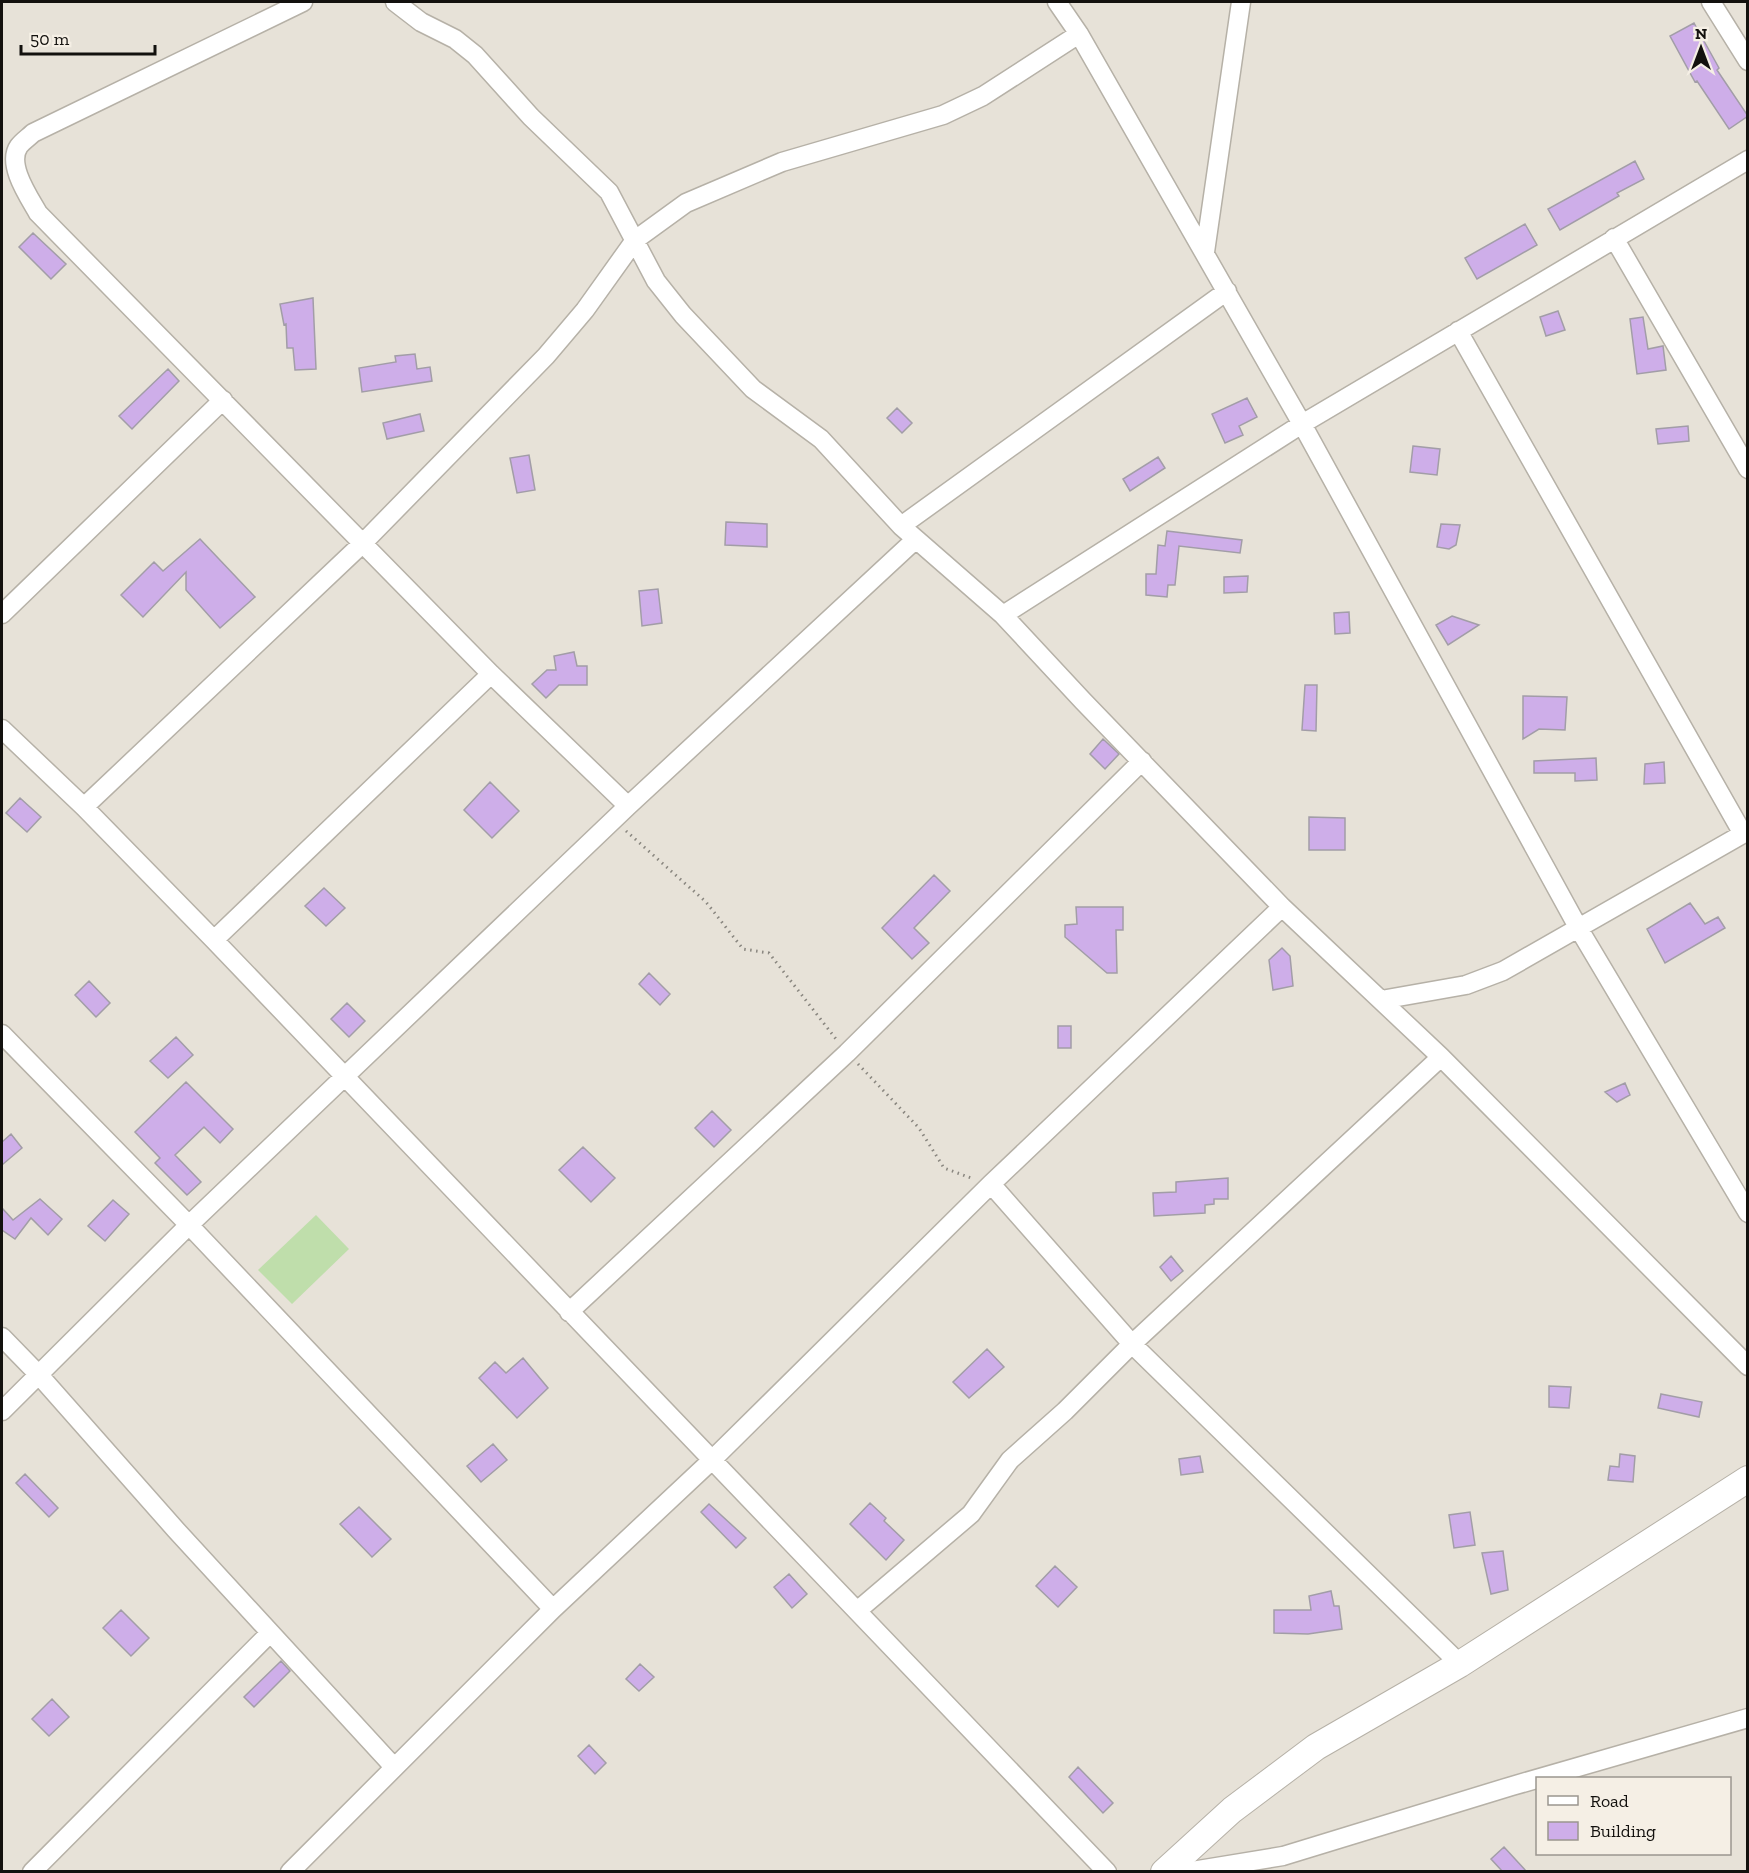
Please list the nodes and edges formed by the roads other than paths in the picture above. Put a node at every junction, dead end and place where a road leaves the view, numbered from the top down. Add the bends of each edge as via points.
1 (303, 2) edge
2 (394, 2) edge
3 (1057, 2) edge
4 (1241, 2) edge
5 (1711, 2) edge
6 (1079, 34) junction
7 (1748, 61) edge
8 (1748, 160) edge
9 (1614, 238) junction
10 (635, 240) junction
11 (1204, 252) junction
12 (1227, 291) junction
13 (1458, 331) junction
14 (223, 400) junction
15 (1302, 424) junction
16 (1748, 469) edge
17 (901, 526) junction
18 (916, 539) junction
19 (363, 543) junction
20 (2, 614) edge
21 (1003, 615) junction
22 (491, 674) junction
23 (2, 729) edge
24 (1142, 761) junction
25 (628, 806) junction
26 (84, 807) junction
27 (1745, 833) edge
28 (1282, 907) junction
29 (1578, 929) junction
30 (213, 940) junction
31 (1381, 1000) junction
32 (2, 1034) edge
33 (1441, 1057) junction
34 (344, 1077) junction
35 (991, 1185) junction
36 (1748, 1213) edge
37 (189, 1225) junction
38 (569, 1312) junction
39 (2, 1337) edge
40 (1132, 1344) junction
41 (1748, 1366) edge
42 (39, 1375) junction
43 (2, 1411) edge
44 (712, 1460) junction
45 (1748, 1479) edge
46 (554, 1609) junction
47 (857, 1611) junction
48 (270, 1633) junction
49 (1460, 1664) junction
50 (1748, 1718) edge
51 (394, 1767) junction
52 (1543, 1777) edge
53 (1536, 1779) edge
54 (32, 1872) edge
55 (290, 1872) edge
56 (1107, 1872) edge
57 (1164, 1872) edge
58 (1186, 1872) edge

1 - 14 street via 33,133 18,148 15,164 38,213
2 - 10 street via 475,55 531,117 609,192
3 - 6 street
4 - 11 street
5 - 7 street
6 - 10 street via 983,96 943,115 772,166 686,203
6 - 11 street
8 - 9 street
9 - 13 street
9 - 16 street
10 - 17 street via 656,281 683,315 753,389 821,439
10 - 19 street via 546,356
11 - 12 street
12 - 15 street
12 - 17 street
13 - 15 street
13 - 27 street
14 - 19 street
14 - 20 street
15 - 21 street
15 - 29 street
17 - 18 street
18 - 21 street
18 - 25 street
19 - 22 street
19 - 26 street
21 - 24 street
22 - 25 street
22 - 30 street
23 - 26 street
24 - 28 street
24 - 38 street via 847,1053
25 - 34 street
26 - 30 street
27 - 29 street
28 - 31 street
28 - 35 street
29 - 31 street via 1503,971 1466,985
29 - 36 street
30 - 34 street
31 - 33 street
32 - 37 street
33 - 40 street
33 - 41 street
34 - 37 street
34 - 38 street
35 - 40 street
35 - 44 street
37 - 42 street
37 - 46 street
38 - 44 street
39 - 42 street
40 - 47 street via 1010,1461 971,1514
40 - 49 street
42 - 43 street
42 - 48 street
44 - 46 street
44 - 47 street
45 - 49 street
46 - 51 street
47 - 56 street
48 - 51 street
48 - 54 street
49 - 57 street via 1316,1747 1232,1810
50 - 52 street
51 - 55 street
53 - 58 street via 1283,1856

